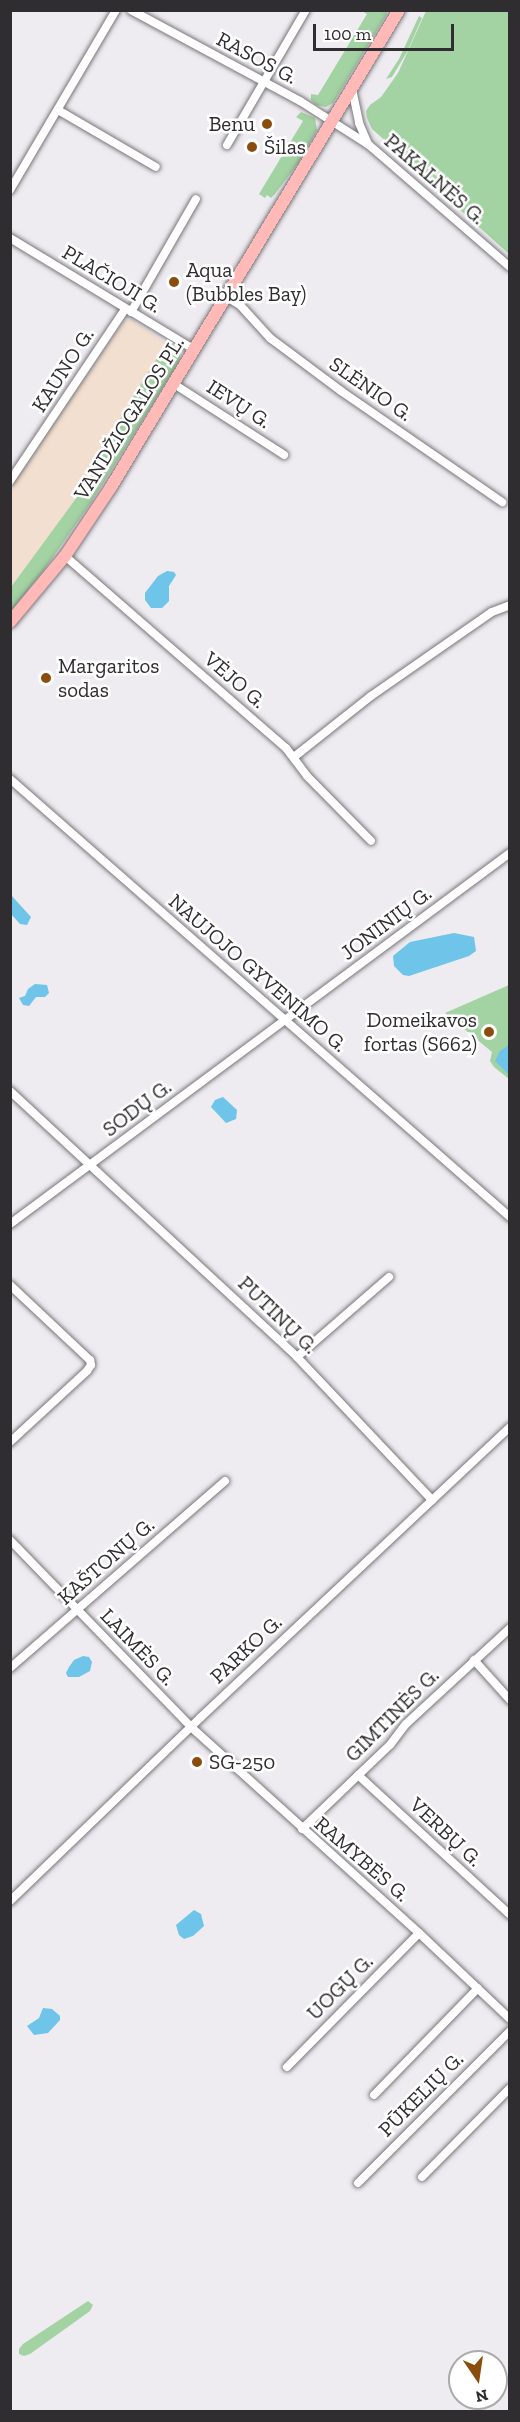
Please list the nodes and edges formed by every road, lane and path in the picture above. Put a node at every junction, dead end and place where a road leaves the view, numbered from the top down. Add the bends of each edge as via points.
1 (116, 10) edge
2 (131, 10) edge
3 (306, 10) edge
4 (399, 11) edge
5 (265, 82) junction
6 (352, 89) junction
7 (58, 110) junction
8 (332, 122) junction
9 (227, 145) dead end
10 (369, 145) junction
11 (156, 167) dead end
12 (10, 190) edge
13 (196, 200) dead end
14 (10, 238) edge
15 (510, 267) edge
16 (227, 297) junction
17 (128, 310) junction
18 (195, 350) junction
19 (174, 384) junction
20 (284, 455) dead end
21 (10, 481) edge
22 (502, 502) dead end
23 (65, 556) junction
24 (510, 605) edge
25 (10, 622) edge
26 (294, 757) junction
27 (10, 779) edge
28 (371, 841) dead end
29 (510, 853) edge
30 (285, 1021) junction
31 (10, 1091) edge
32 (91, 1163) junction
33 (510, 1217) edge
34 (10, 1224) edge
35 (389, 1276) dead end
36 (10, 1285) edge
37 (297, 1357) junction
38 (510, 1426) edge
39 (10, 1442) edge
40 (225, 1481) dead end
41 (432, 1500) junction
42 (10, 1540) edge
43 (77, 1610) junction
44 (510, 1628) edge
45 (474, 1660) junction
46 (10, 1668) edge
47 (510, 1700) edge
48 (190, 1727) junction
49 (358, 1775) junction
50 (302, 1829) junction
51 (10, 1901) edge
52 (510, 1915) edge
53 (419, 1933) junction
54 (478, 1988) junction
55 (510, 2019) edge
56 (510, 2031) edge
57 (287, 2067) dead end
58 (510, 2088) edge
59 (374, 2096) dead end
60 (422, 2177) dead end
61 (358, 2183) dead end

1 - 7 street
2 - 5 street, RASOS G.
3 - 5 street
4 - 6 main road, VANDŽIOGALOS PL.
5 - 8 street, RASOS G.
5 - 9 street
6 - 8 main road, VANDŽIOGALOS PL.
6 - 10 street via 359,123
7 - 11 street
7 - 12 street
8 - 10 street, PAKALNĖS G.
8 - 16 main road, VANDŽIOGALOS PL.
10 - 15 street, PAKALNĖS G.
13 - 17 street, KAUNO G.
14 - 17 street, PLAČIOJI G.
16 - 18 main road, VANDŽIOGALOS PL.
16 - 22 street, SLĖNIO G. via 270,338 341,391
17 - 18 street, PLAČIOJI G.
17 - 21 street, KAUNO G.
18 - 19 main road, VANDŽIOGALOS PL.
19 - 20 street, IEVŲ G.
19 - 23 main road, VANDŽIOGALOS PL.
23 - 25 main road, VANDŽIOGALOS PL.
23 - 26 street, VĖJO G.
24 - 26 street via 492,612 379,690
26 - 28 street, VĖJO G. via 307,776
27 - 30 street, NAUJOJO GYVENIMO G.
29 - 30 street, JONINIŲ G.
30 - 32 street, SODŲ G.
30 - 33 street, NAUJOJO GYVENIMO G.
31 - 32 street, PUTINŲ G.
32 - 34 street, SODŲ G.
32 - 37 street, PUTINŲ G.
35 - 37 street
36 - 39 street via 91,1365
37 - 41 street, PUTINŲ G.
38 - 41 street, PARKO G.
40 - 43 street, KAŠTONŲ G.
41 - 48 street, PARKO G.
42 - 43 street, LAIMĖS G.
43 - 46 street, KAŠTONŲ G.
43 - 48 street, LAIMĖS G.
44 - 45 street, GIMTINĖS G.
45 - 47 street
45 - 49 street, GIMTINĖS G.
48 - 50 street, RAMYBĖS G.
48 - 51 street, PARKO G.
49 - 50 street, GIMTINĖS G.
49 - 52 street, VERBŲ G.
50 - 53 street, RAMYBĖS G.
53 - 54 street, RAMYBĖS G.
53 - 57 street, UOGŲ G.
54 - 55 street, RAMYBĖS G.
54 - 59 street
56 - 61 street, PŪKELIŲ G.
58 - 60 street

